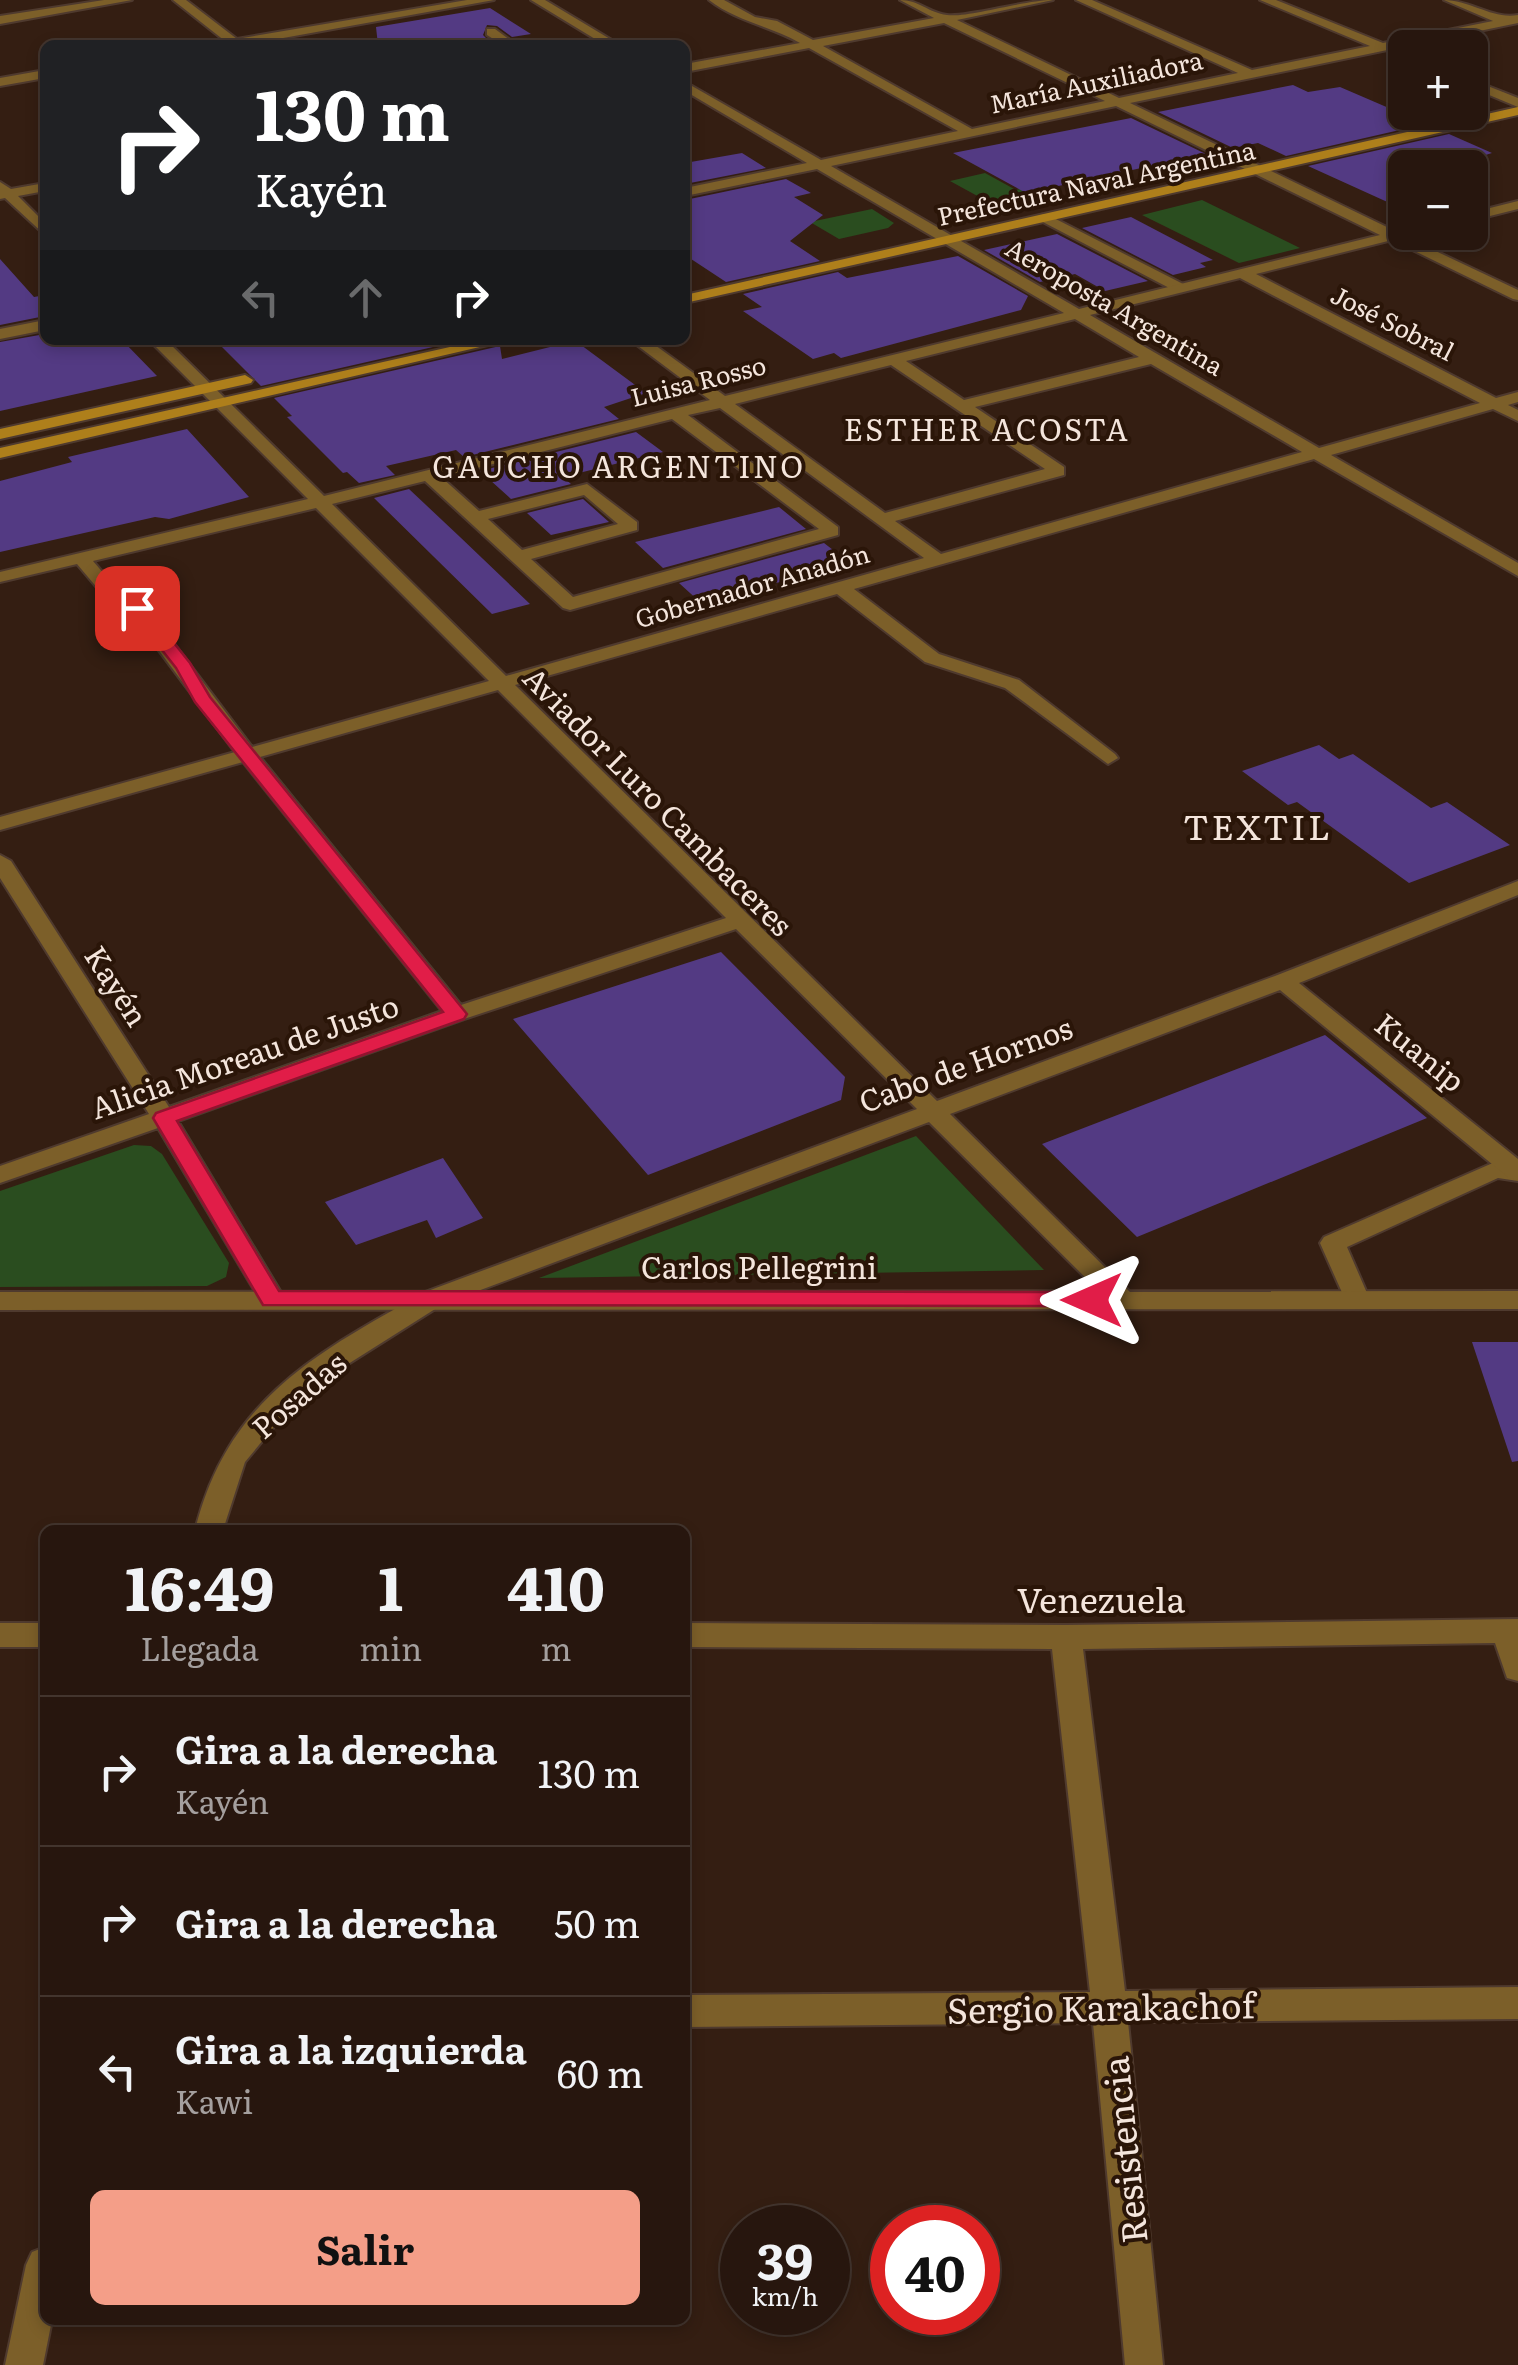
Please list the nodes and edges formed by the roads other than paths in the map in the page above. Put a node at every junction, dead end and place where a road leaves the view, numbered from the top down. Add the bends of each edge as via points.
1 (126, 0) edge
2 (179, 0) edge
3 (488, 0) edge
4 (537, 0) edge
5 (715, 0) edge
6 (906, 0) edge
7 (1047, 0) edge
8 (1082, 0) edge
9 (1266, 0) edge
10 (1450, 0) edge
11 (946, 19) junction
12 (0, 20) edge
13 (1512, 20) edge
14 (491, 32) dead end
15 (226, 40) edge
16 (254, 40) edge
17 (504, 40) edge
18 (605, 40) edge
19 (808, 46) junction
20 (1382, 47) junction
21 (1388, 49) edge
22 (690, 67) edge
23 (1250, 74) junction
24 (40, 75) edge
25 (0, 82) edge
26 (690, 89) edge
27 (1488, 91) edge
28 (1115, 102) junction
29 (1516, 103) edge
30 (1488, 107) edge
31 (1388, 127) edge
32 (970, 133) junction
33 (1238, 161) junction
34 (820, 164) junction
35 (1260, 172) junction
36 (40, 188) edge
37 (690, 191) edge
38 (3, 192) edge
39 (1518, 205) edge
40 (1488, 212) edge
41 (1046, 218) junction
42 (40, 226) edge
43 (933, 229) junction
44 (1388, 229) edge
45 (1388, 237) edge
46 (951, 239) junction
47 (1430, 250) edge
48 (1244, 274) junction
49 (690, 283) edge
50 (1182, 289) junction
51 (1518, 296) edge
52 (690, 298) edge
53 (1082, 314) junction
54 (40, 326) edge
55 (0, 334) edge
56 (161, 345) edge
57 (407, 345) edge
58 (480, 345) edge
59 (645, 345) edge
60 (891, 358) junction
61 (1154, 358) junction
62 (208, 388) junction
63 (1518, 397) edge
64 (721, 400) junction
65 (220, 403) junction
66 (1495, 403) junction
67 (961, 406) junction
68 (673, 412) junction
69 (1518, 416) edge
70 (0, 434) edge
71 (0, 453) edge
72 (1317, 454) junction
73 (428, 474) junction
74 (320, 502) junction
75 (476, 516) junction
76 (882, 519) junction
77 (520, 556) junction
78 (80, 557) junction
79 (939, 560) junction
80 (1518, 571) edge
81 (0, 577) edge
82 (841, 588) junction
83 (500, 684) junction
84 (247, 756) junction
85 (1108, 758) dead end
86 (0, 824) edge
87 (0, 861) edge
88 (1518, 887) edge
89 (738, 921) junction
90 (1283, 980) junction
91 (456, 1014) junction
92 (928, 1110) junction
93 (164, 1118) junction
94 (1518, 1172) edge
95 (0, 1175) edge
96 (434, 1298) junction
97 (272, 1299) junction
98 (0, 1300) edge
99 (1123, 1300) junction
100 (1357, 1300) junction
101 (1518, 1300) edge
102 (210, 1525) edge
103 (1512, 1631) edge
104 (40, 1635) edge
105 (690, 1635) edge
106 (0, 1636) edge
107 (1066, 1637) junction
108 (1518, 1670) edge
109 (1518, 2002) edge
110 (1109, 2006) junction
111 (690, 2010) edge
112 (40, 2289) edge
113 (24, 2365) edge
114 (1144, 2365) edge

1 - 12 street
2 - 15 street
3 - 16 street
4 - 18 street
5 - 19 street via 773,23
6 - 11 street
7 - 11 street
8 - 23 street
9 - 20 street
10 - 13 street
11 - 19 street
11 - 28 street
13 - 20 street, María Auxiliadora
14 - 17 street
19 - 22 street
19 - 32 street
20 - 21 street
20 - 23 street, María Auxiliadora
23 - 28 street, María Auxiliadora
24 - 25 street
26 - 34 street, Aeroposta Argentina
27 - 29 street
28 - 32 street, María Auxiliadora
28 - 33 street
29 - 30 main road
29 - 35 main road, Prefectura Naval Argentina
31 - 33 main road, Prefectura Naval Argentina
32 - 34 street, María Auxiliadora
33 - 35 street
33 - 43 main road, Prefectura Naval Argentina
34 - 37 street, María Auxiliadora
34 - 43 street, Aeroposta Argentina
35 - 41 main road, Prefectura Naval Argentina
35 - 44 street
36 - 38 street
38 - 42 street
39 - 40 street
41 - 46 main road, Prefectura Naval Argentina
41 - 50 street
43 - 46 street, Aeroposta Argentina
43 - 49 main road, Prefectura Naval Argentina
45 - 48 street, Luisa Rosso
46 - 52 main road, Prefectura Naval Argentina
46 - 53 street, Aeroposta Argentina
47 - 51 street
48 - 50 street, Luisa Rosso
48 - 66 street, José Sobral
50 - 53 street, Luisa Rosso
53 - 60 street, Luisa Rosso
53 - 61 street, Aeroposta Argentina
54 - 55 street
56 - 62 street, Aviador Luro Cambaceres
57 - 62 main road
58 - 65 main road
59 - 64 street
60 - 64 street, Luisa Rosso
60 - 67 street
61 - 67 street
61 - 72 street, Aeroposta Argentina
62 - 65 street, Aviador Luro Cambaceres
62 - 70 main road
63 - 66 street, Gobernador Anadón
64 - 68 street, Luisa Rosso
64 - 76 street
65 - 71 main road
65 - 74 street, Aviador Luro Cambaceres
66 - 69 street, José Sobral
66 - 72 street, Gobernador Anadón
67 - 76 street via 1058,471
68 - 73 street, Luisa Rosso
68 - 77 street via 832,531 570,604
72 - 79 street, Gobernador Anadón
72 - 80 street, Aeroposta Argentina
73 - 74 street, Luisa Rosso
73 - 75 street
74 - 78 street, Luisa Rosso
74 - 83 street, Aviador Luro Cambaceres
75 - 77 street
75 - 77 street via 586,490 631,526
76 - 79 street
78 - 81 street, Luisa Rosso
78 - 84 street via 137,608
79 - 82 street, Gobernador Anadón
82 - 83 street, Gobernador Anadón
82 - 85 street via 932,658 1012,684
83 - 84 street, Gobernador Anadón
83 - 89 street, Aviador Luro Cambaceres
84 - 86 street, Gobernador Anadón
84 - 91 street
87 - 93 street, Kayén
88 - 90 street, Cabo de Hornos
89 - 91 street, Alicia Moreau de Justo
89 - 92 street, Aviador Luro Cambaceres
90 - 92 street, Cabo de Hornos
90 - 94 street, Kuanip
91 - 93 street, Alicia Moreau de Justo
92 - 96 street, Cabo de Hornos
92 - 99 street, Aviador Luro Cambaceres
93 - 95 street, Alicia Moreau de Justo
93 - 97 street, Kayén
94 - 100 street via 1495,1170 1333,1243
96 - 97 street, Carlos Pellegrini
96 - 99 street, Carlos Pellegrini
96 - 102 street, Posadas via 338,1357 260,1420 221,1483
97 - 98 street, Carlos Pellegrini
99 - 100 street, Carlos Pellegrini
100 - 101 street, Carlos Pellegrini
103 - 107 street, Venezuela
103 - 108 street
104 - 106 street
105 - 107 street, Venezuela
107 - 110 street, Resistencia
109 - 110 street, Sergio Karakachof
110 - 111 street, Sergio Karakachof
110 - 114 street, Resistencia
112 - 113 street

